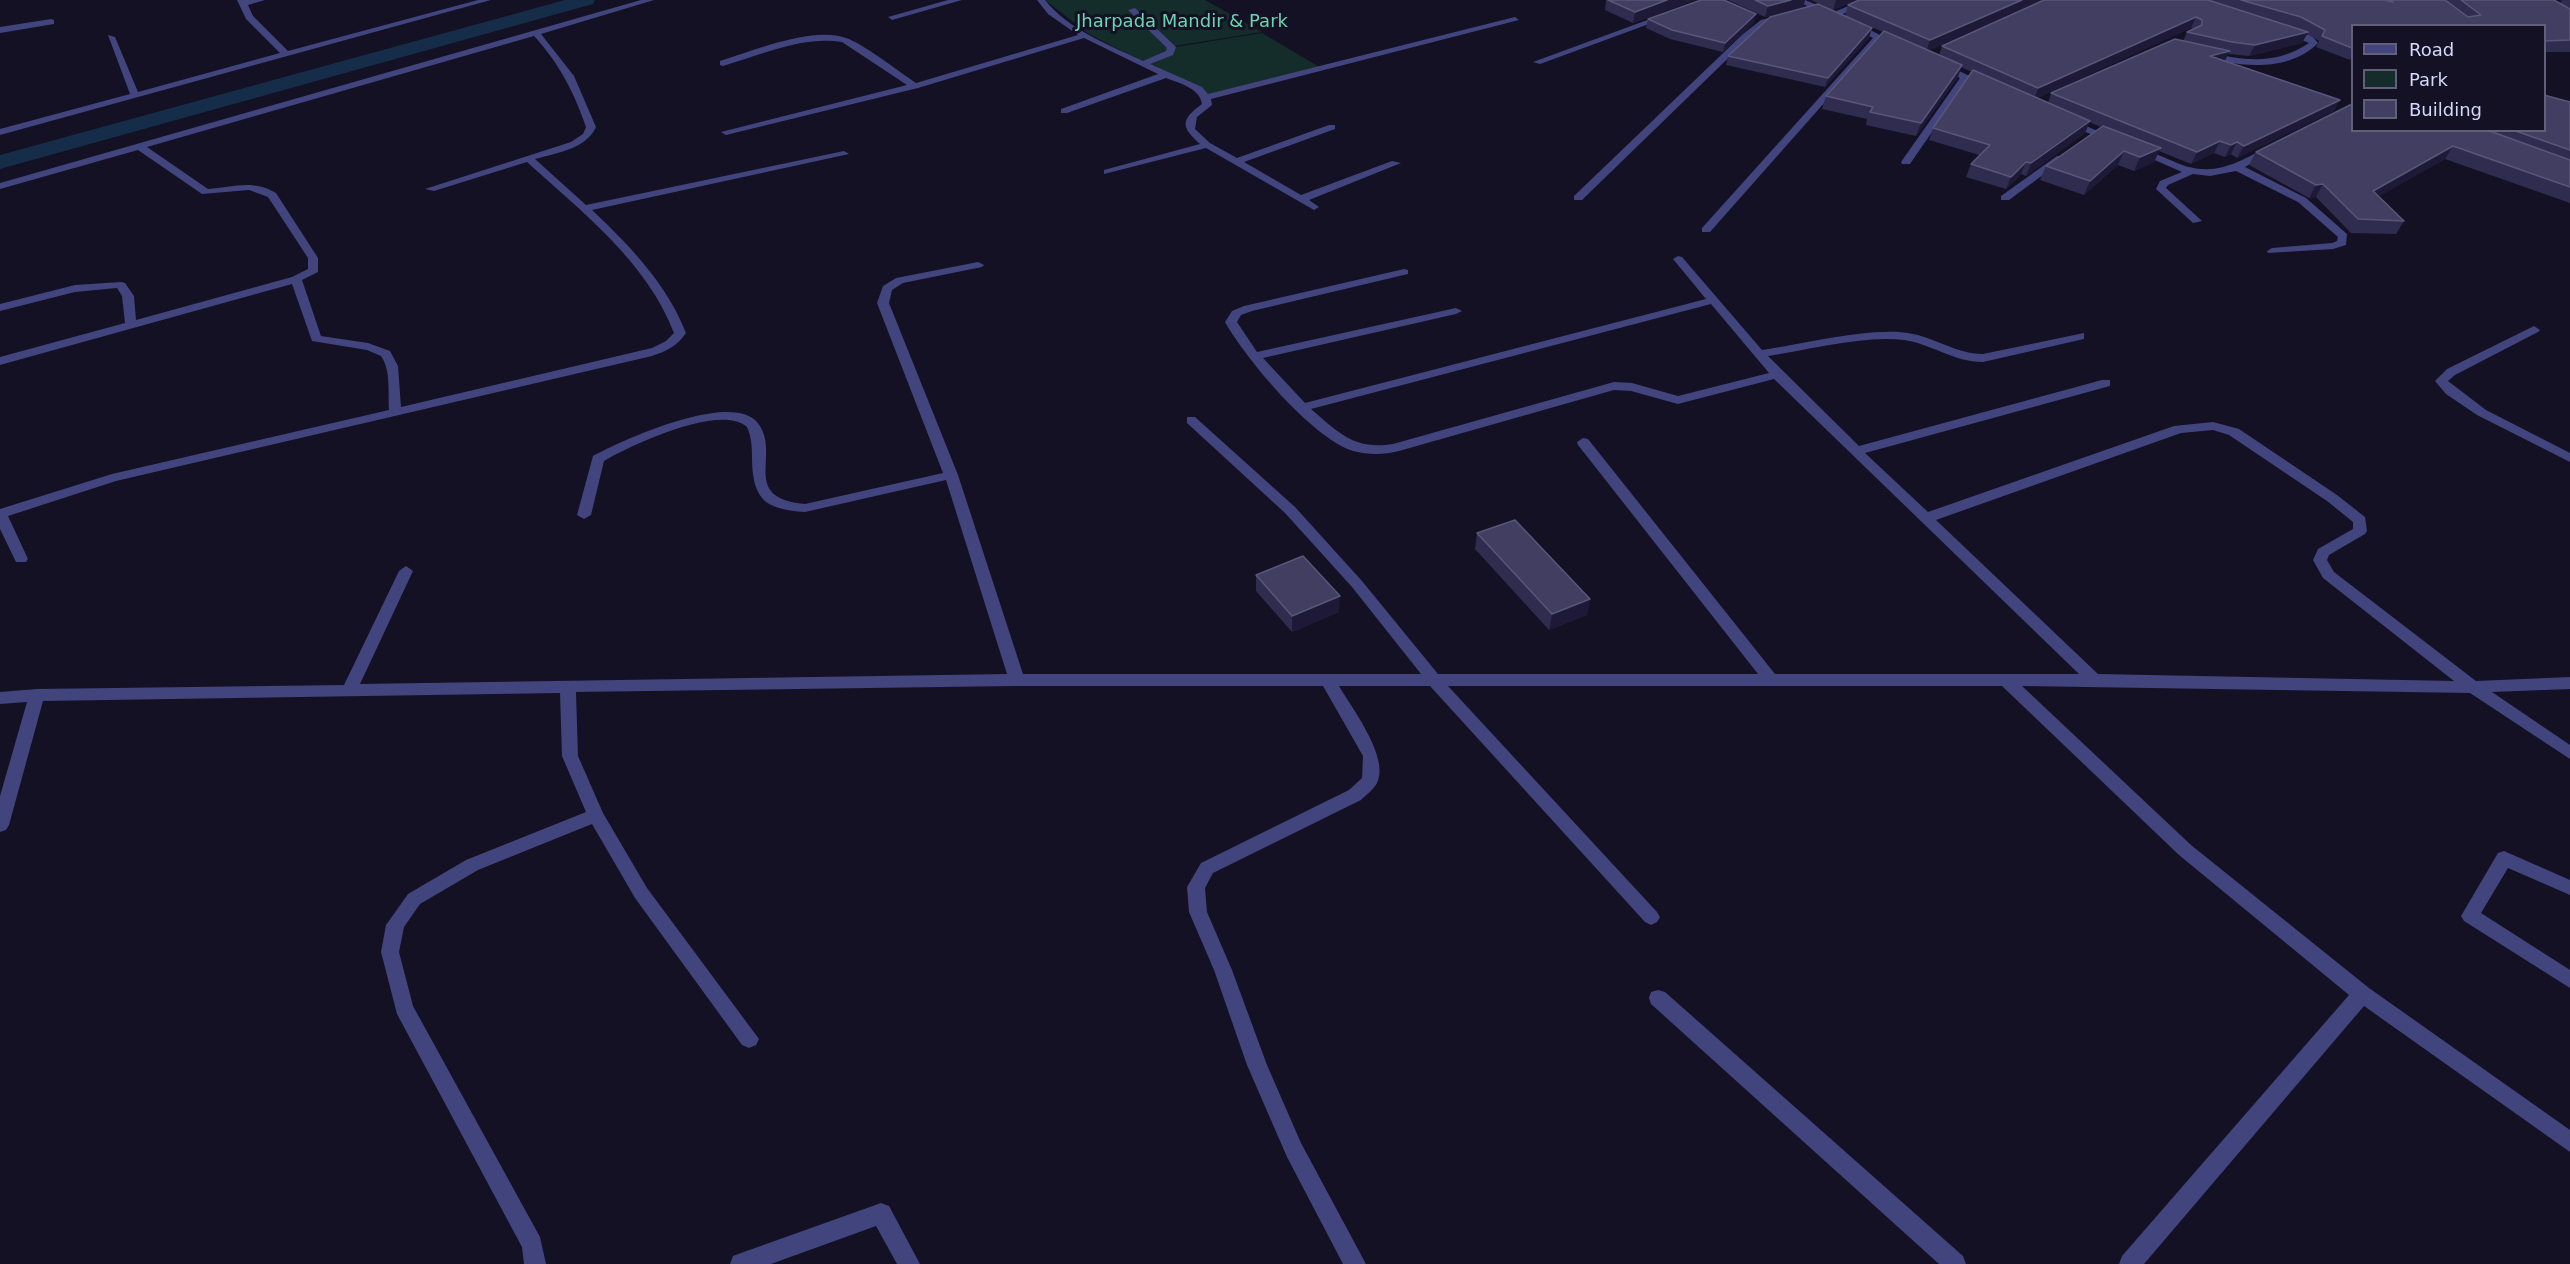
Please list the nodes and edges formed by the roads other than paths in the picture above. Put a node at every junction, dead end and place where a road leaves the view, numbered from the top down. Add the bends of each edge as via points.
1 (261, 0) edge
2 (487, 0) edge
3 (650, 0) edge
4 (958, 0) edge
5 (1041, 0) edge
6 (1798, 0) edge
7 (1870, 0) edge
8 (242, 2) edge
9 (1818, 8) junction
10 (1132, 10) dead end
11 (1669, 15) edge
12 (1834, 15) junction
13 (1751, 16) edge
14 (892, 17) dead end
15 (1515, 20) dead end
16 (51, 22) dead end
17 (1764, 22) junction
18 (2282, 29) edge
19 (0, 30) edge
20 (536, 33) junction
21 (1086, 34) junction
22 (111, 37) dead end
23 (1878, 37) junction
24 (1903, 48) edge
25 (2200, 52) edge
26 (286, 54) junction
27 (1537, 62) dead end
28 (1934, 62) edge
29 (723, 63) dead end
30 (1143, 63) junction
31 (1167, 74) junction
32 (1965, 77) junction
33 (915, 86) junction
34 (1994, 89) edge
35 (135, 95) junction
36 (1206, 97) junction
37 (1064, 111) dead end
38 (2054, 115) edge
39 (1332, 127) dead end
40 (0, 132) edge
41 (726, 132) dead end
42 (1207, 145) junction
43 (2278, 145) edge
44 (139, 146) junction
45 (2072, 150) edge
46 (844, 154) dead end
47 (528, 158) junction
48 (1236, 162) junction
49 (1906, 162) dead end
50 (1396, 163) dead end
51 (2235, 166) junction
52 (2193, 171) junction
53 (1108, 172) dead end
54 (0, 186) edge
55 (430, 189) dead end
56 (1578, 198) dead end
57 (2005, 198) dead end
58 (1301, 200) junction
59 (1314, 207) dead end
60 (584, 209) junction
61 (2197, 220) dead end
62 (1706, 230) dead end
63 (2272, 251) dead end
64 (1678, 259) dead end
65 (978, 265) dead end
66 (1404, 272) dead end
67 (296, 279) junction
68 (1714, 300) junction
69 (0, 308) edge
70 (1456, 311) dead end
71 (131, 325) junction
72 (2534, 330) dead end
73 (2080, 336) dead end
74 (1759, 354) junction
75 (1253, 357) junction
76 (0, 361) edge
77 (1777, 375) junction
78 (2106, 382) dead end
79 (1304, 407) junction
80 (395, 412) junction
81 (1191, 420) dead end
82 (1583, 442) dead end
83 (1856, 451) junction
84 (2570, 459) edge
85 (951, 474) junction
86 (0, 514) edge
87 (584, 515) dead end
88 (1926, 518) junction
89 (21, 560) dead end
90 (406, 571) dead end
91 (1017, 680) junction
92 (1328, 680) junction
93 (1434, 680) junction
94 (2094, 680) junction
95 (1772, 681) junction
96 (2008, 682) junction
97 (2570, 683) edge
98 (568, 686) junction
99 (2474, 687) junction
100 (349, 690) junction
101 (37, 695) junction
102 (0, 698) edge
103 (2570, 753) edge
104 (596, 815) junction
105 (0, 825) edge
106 (2570, 888) edge
107 (1651, 917) dead end
108 (2570, 980) edge
109 (2362, 994) junction
110 (1658, 998) dead end
111 (749, 1039) dead end
112 (2570, 1142) edge
113 (535, 1264) edge
114 (741, 1264) edge
115 (909, 1264) edge
116 (1355, 1264) edge
117 (1955, 1264) edge
118 (2130, 1264) edge

1 - 8 street
2 - 26 street
3 - 20 street
4 - 14 street
5 - 21 street via 1069,25
6 - 9 street
7 - 12 street
8 - 26 street via 249,17
9 - 12 street
9 - 17 street
10 - 30 street via 1172,47 1170,53
11 - 27 street
12 - 23 street
13 - 17 street
15 - 36 street
16 - 19 street
17 - 56 street
18 - 25 street via 2313,43 2269,63 2231,60
20 - 44 street
20 - 47 street via 560,58 572,78 591,127 587,136 574,144
21 - 30 street
21 - 33 street
22 - 35 street
23 - 24 street
23 - 62 street
26 - 35 street
28 - 32 street
29 - 33 street via 815,38 834,37
30 - 31 street
31 - 36 street via 1199,89
31 - 37 street
32 - 34 street
32 - 49 street
33 - 41 street
35 - 40 street
36 - 42 street via 1207,105 1189,122 1190,130
38 - 52 street via 2092,136
39 - 48 street
42 - 48 street
42 - 53 street
43 - 51 street
44 - 54 street
44 - 67 street via 199,189 219,191 256,186 272,195 315,265 308,274
45 - 57 street
46 - 60 street
47 - 55 street
47 - 60 street
48 - 58 street
50 - 58 street
51 - 52 street via 2221,172
51 - 63 street via 2301,200 2343,236 2342,243 2333,246
52 - 61 street via 2164,183 2161,189
58 - 59 street
60 - 80 street via 630,255 661,294 678,323 680,333 676,341 624,359
64 - 68 street
65 - 85 street via 900,280 887,288 883,303
66 - 75 street via 1236,313 1231,322
67 - 71 street
67 - 80 street via 316,338 326,343 369,346 383,351 390,359
68 - 74 street
68 - 79 street
69 - 71 street via 102,283 122,285 128,296
70 - 75 street
71 - 76 street
72 - 84 street via 2451,372 2441,381 2448,391 2469,405
73 - 74 street via 1983,358 1966,358 1909,337 1885,335
74 - 77 street
75 - 79 street
77 - 79 street via 1678,400 1614,386 1373,451 1354,447 1339,438
77 - 83 street
78 - 83 street
80 - 86 street via 122,476
81 - 93 street via 1290,510 1357,584
82 - 95 street
83 - 88 street
85 - 87 street via 805,508 781,506 767,497 759,474 755,429 749,421 735,416 716,418 641,437 598,459
85 - 91 street
86 - 89 street
88 - 94 street
88 - 99 street via 2179,429 2213,426 2234,432 2360,520 2360,531 2323,552 2320,560 2328,575
90 - 100 street
91 - 92 street
91 - 98 street
92 - 93 street
92 - 116 street via 1371,756 1370,780 1354,795 1207,868 1196,887 1198,912 1257,1065 1294,1150
93 - 95 street
93 - 107 street
94 - 96 street
94 - 99 street
95 - 96 street
96 - 109 street via 2185,850
97 - 99 street
98 - 100 street
98 - 104 street via 570,756
99 - 103 street
100 - 101 street
101 - 102 street
101 - 105 street
104 - 111 street via 640,893
104 - 113 street via 472,865 414,899 395,925 390,952 404,1008 531,1245
106 - 108 street via 2504,858 2470,916
109 - 112 street
109 - 118 street
110 - 117 street
114 - 115 street via 881,1214

